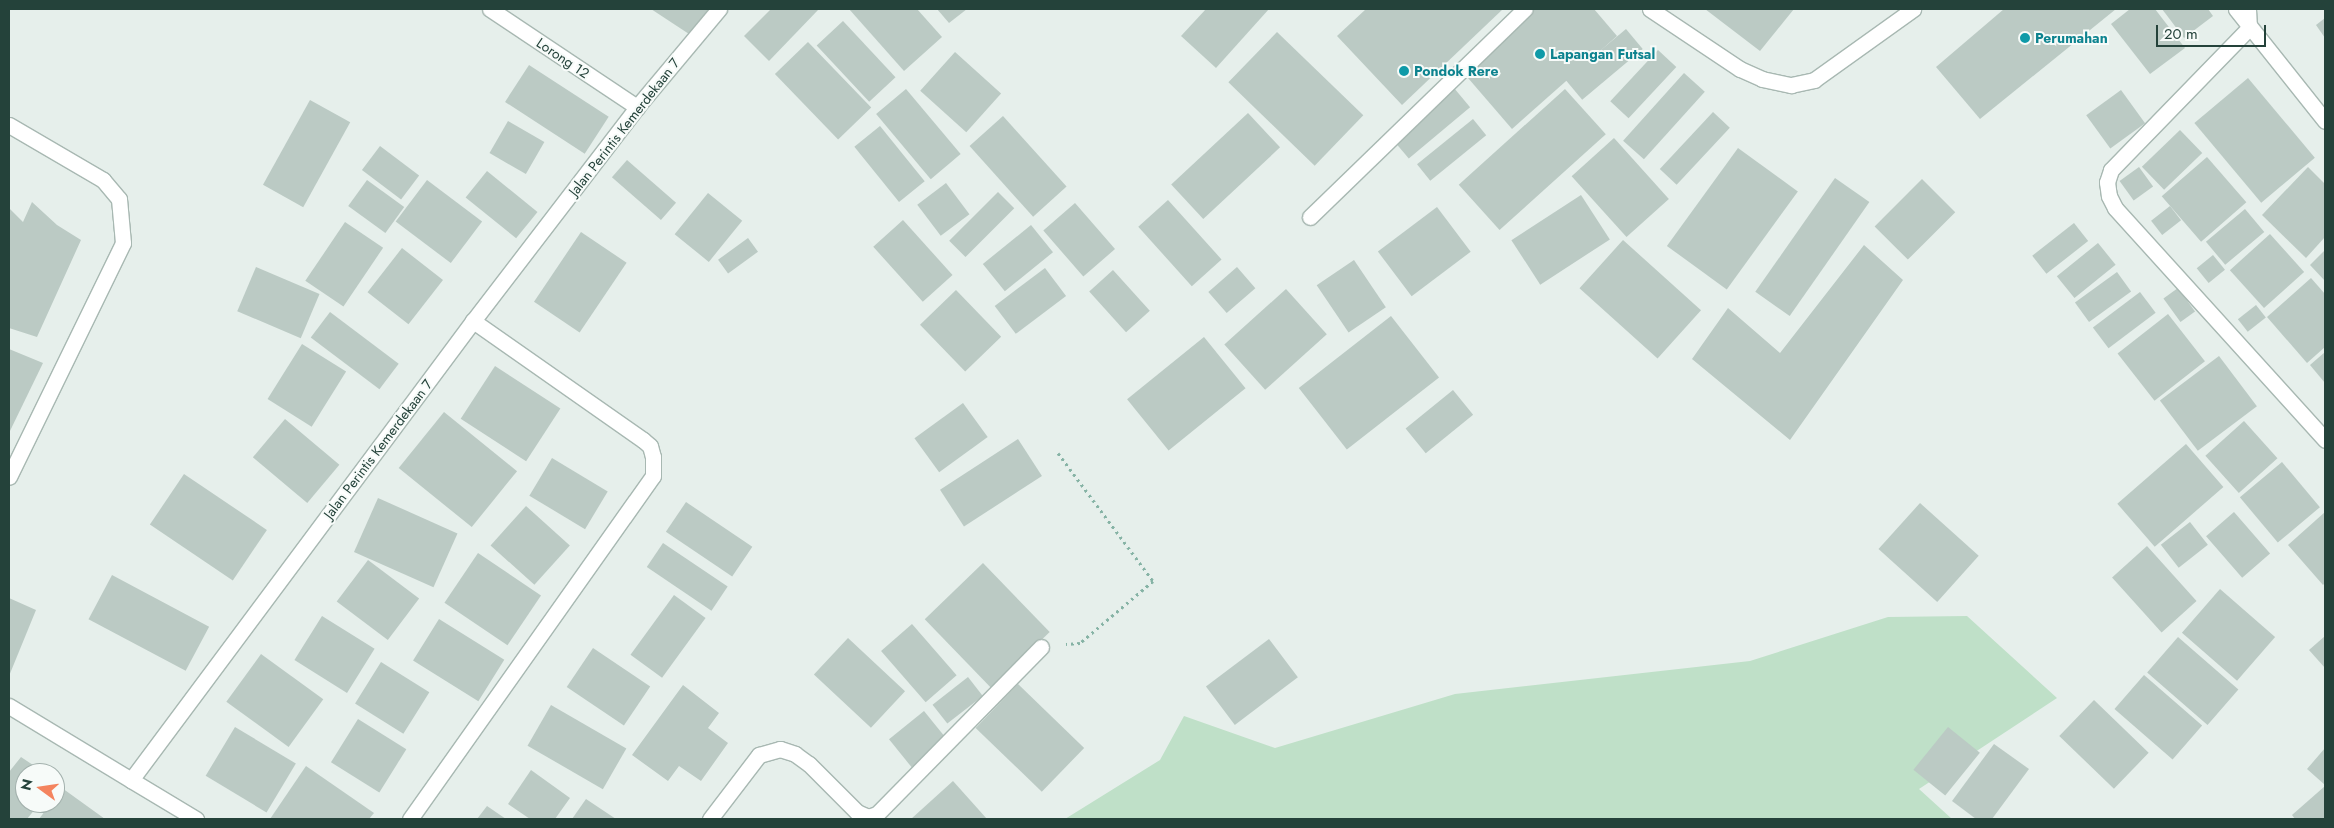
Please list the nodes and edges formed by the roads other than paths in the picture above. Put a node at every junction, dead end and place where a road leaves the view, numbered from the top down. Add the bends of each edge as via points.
1 (490, 9) edge
2 (720, 9) edge
3 (1525, 9) edge
4 (1650, 9) edge
5 (1913, 9) edge
6 (2236, 9) edge
7 (2248, 9) edge
8 (2249, 28) junction
9 (637, 108) junction
10 (2325, 121) edge
11 (9, 126) edge
12 (1310, 217) dead end
13 (473, 321) junction
14 (2325, 440) edge
15 (9, 477) edge
16 (1041, 647) road end
17 (9, 706) edge
18 (131, 780) junction
19 (196, 819) edge
20 (410, 819) edge
21 (710, 819) edge

1 - 9 street, Lorong 12
2 - 9 street, Jalan Perintis Kemerdekaan 7
3 - 12 street
4 - 5 street via 1740,69 1762,79 1791,85 1814,80
6 - 8 street
7 - 8 street
8 - 10 street
8 - 14 street via 2117,162 2107,182 2109,196 2115,208
9 - 13 street, Jalan Perintis Kemerdekaan 7
11 - 15 street via 103,180 119,199 123,243
13 - 18 street, Jalan Perintis Kemerdekaan 7
13 - 20 street via 650,446 652,476
16 - 21 street via 877,814 868,817 857,812 809,764 780,749 752,762
17 - 18 street
18 - 19 street

